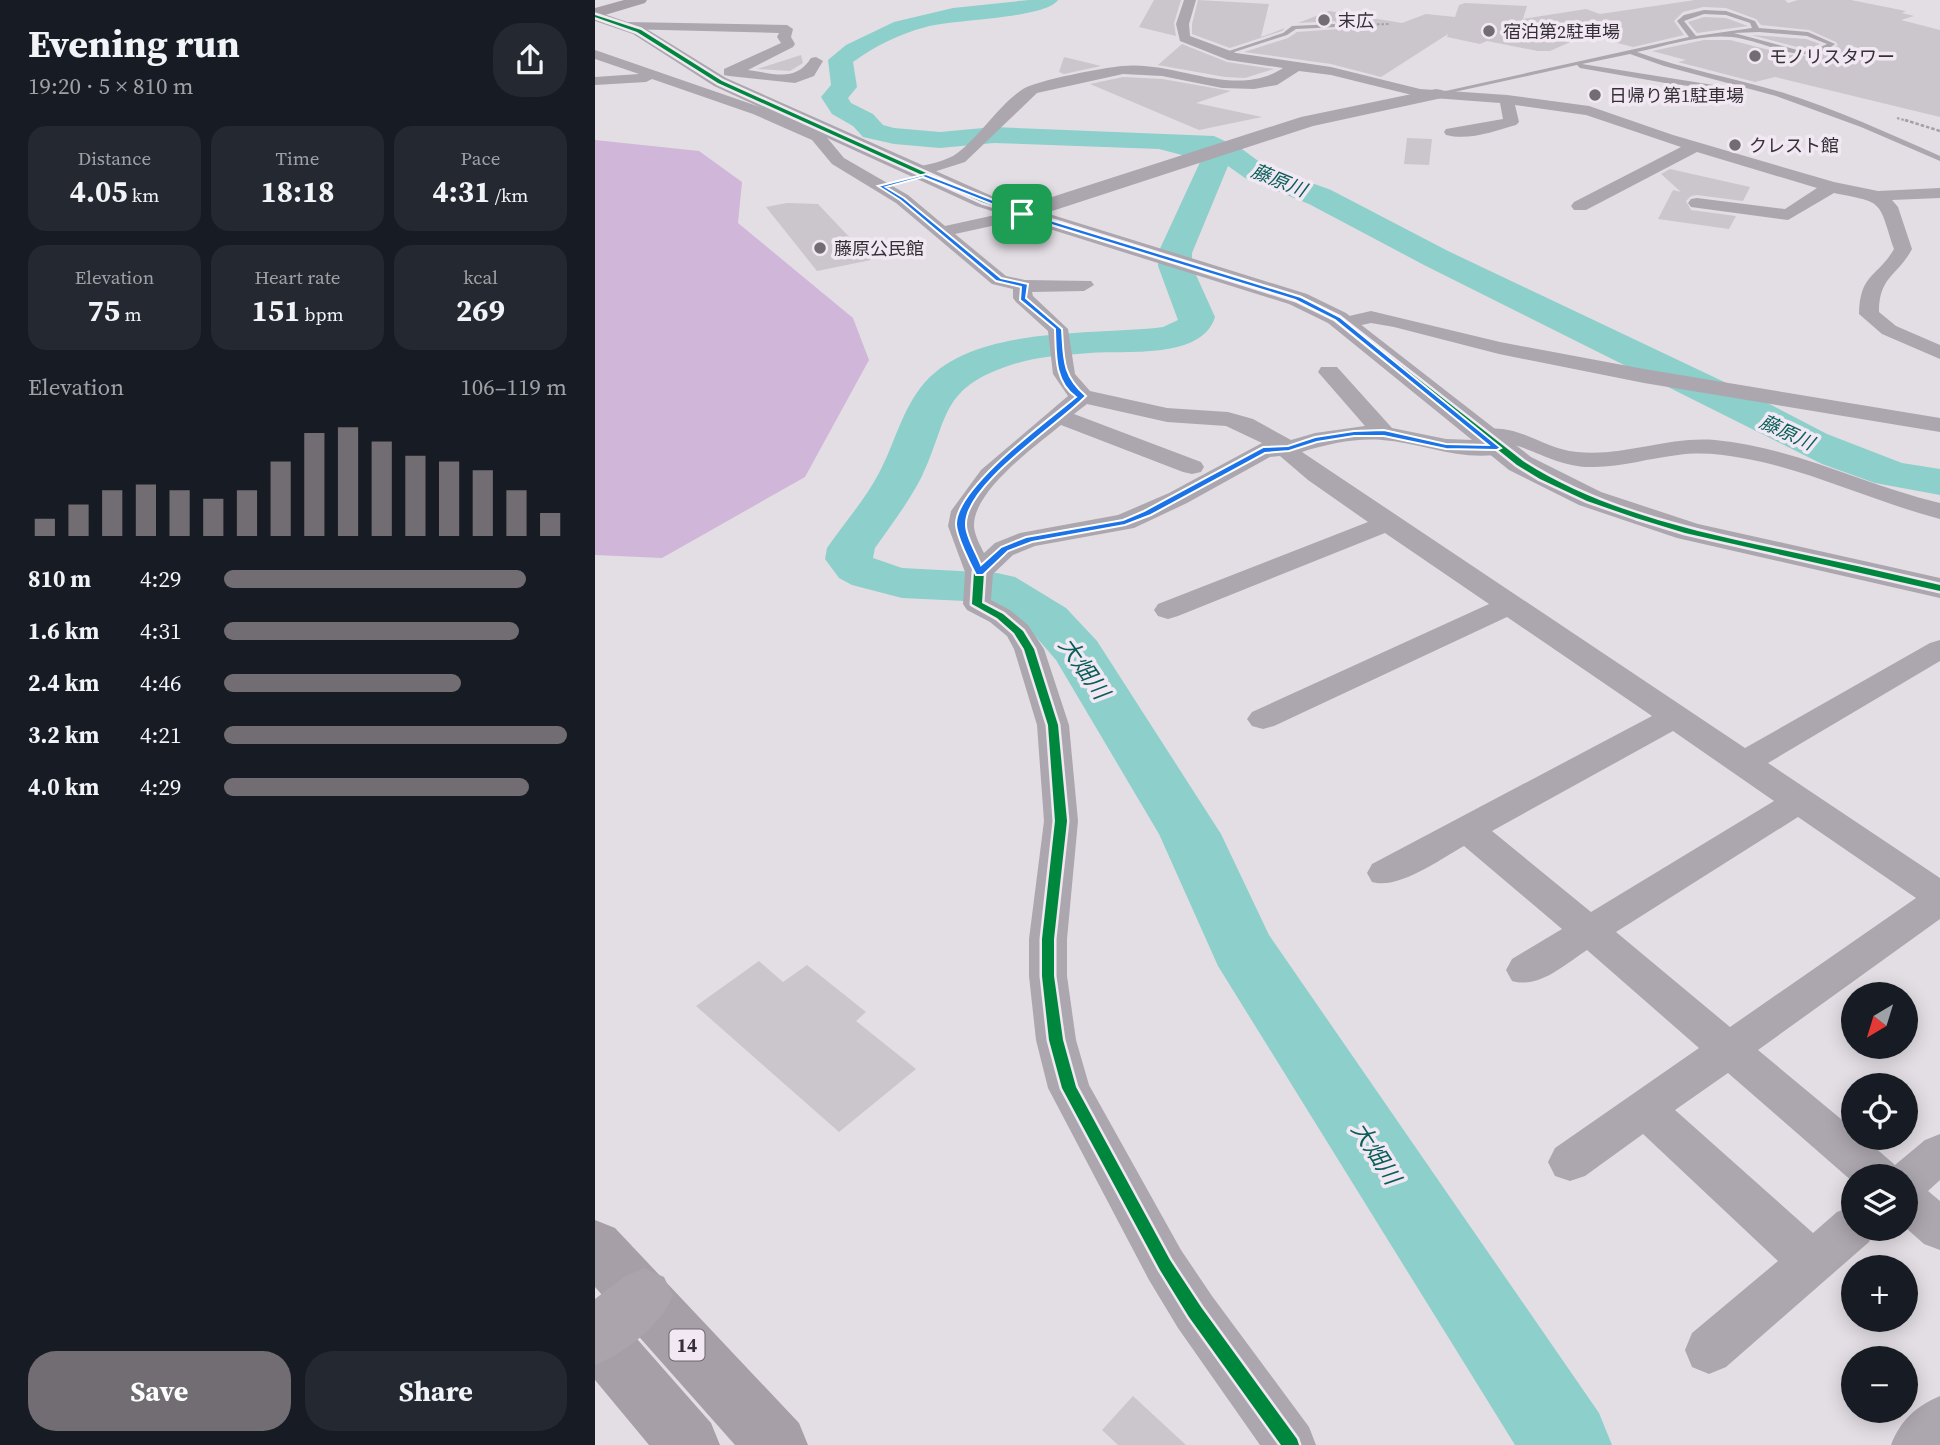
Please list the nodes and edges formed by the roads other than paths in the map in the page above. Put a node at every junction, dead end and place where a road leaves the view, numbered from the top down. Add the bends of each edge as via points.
1 (620, 0) edge
2 (640, 0) edge
3 (1190, 0) edge
4 (595, 7) edge
5 (595, 15) edge
6 (627, 26) junction
7 (1335, 26) road end
8 (1756, 29) junction
9 (1716, 33) junction
10 (1693, 39) junction
11 (1631, 53) junction
12 (595, 54) edge
13 (1223, 54) junction
14 (816, 61) dead end
15 (1573, 65) junction
16 (1295, 67) junction
17 (733, 72) junction
18 (707, 75) junction
19 (658, 77) junction
20 (595, 81) edge
21 (1755, 88) junction
22 (1436, 94) junction
23 (1507, 99) junction
24 (1452, 132) dead end
25 (1694, 146) junction
26 (1940, 159) edge
27 (921, 174) junction
28 (881, 186) junction
29 (1831, 187) junction
30 (1940, 193) edge
31 (1878, 196) junction
32 (1697, 203) dead end
33 (1580, 206) dead end
34 (1022, 214) junction
35 (941, 232) junction
36 (1084, 285) dead end
37 (1025, 286) junction
38 (1343, 323) junction
39 (1940, 353) edge
40 (1329, 372) dead end
41 (1082, 396) junction
42 (1060, 417) junction
43 (1940, 425) edge
44 (1384, 433) junction
45 (1490, 442) junction
46 (1289, 449) junction
47 (1192, 467) dead end
48 (1940, 511) edge
49 (1388, 523) junction
50 (979, 581) junction
51 (1940, 588) edge
52 (1510, 605) junction
53 (1168, 610) dead end
54 (1940, 649) edge
55 (1675, 717) junction
56 (1263, 719) dead end
57 (1744, 763) junction
58 (1799, 801) junction
59 (1467, 829) junction
60 (1385, 873) dead end
61 (1940, 898) edge
62 (1588, 931) junction
63 (1525, 970) dead end
64 (1728, 1050) junction
65 (1645, 1109) junction
66 (1940, 1153) edge
67 (1570, 1162) dead end
68 (1864, 1164) edge
69 (1918, 1172) edge
70 (1918, 1210) edge
71 (1940, 1229) edge
72 (1841, 1237) edge
73 (595, 1246) edge
74 (1812, 1262) junction
75 (644, 1296) junction
76 (595, 1336) edge
77 (1709, 1350) dead end
78 (1940, 1421) edge
79 (689, 1445) edge
80 (777, 1445) edge
81 (1291, 1445) edge
82 (1916, 1445) edge

1 - 4 main road
2 - 5 main road
3 - 13 street via 1182,33
5 - 6 street
6 - 17 street via 787,29 784,37 788,44
6 - 18 street
7 - 13 lane via 1294,27
8 - 9 lane
8 - 9 lane via 1832,44 1797,52
8 - 10 lane via 1753,22 1736,14 1696,13 1680,21
9 - 10 lane
10 - 11 lane
11 - 15 lane
11 - 21 lane
12 - 19 street
13 - 16 street
14 - 17 street via 809,73 795,79
15 - 21 lane via 1696,86
15 - 22 lane
16 - 22 street
16 - 27 street via 1272,82 1244,86 1154,71 1106,72 1032,90 960,159
17 - 18 street
18 - 27 street
19 - 20 street
19 - 28 street via 818,137 838,162
21 - 26 lane via 1864,125
22 - 23 street
22 - 34 street via 1307,121
23 - 24 street via 1511,122
23 - 25 street via 1588,111
25 - 29 street
25 - 33 street
27 - 28 street
27 - 34 street
28 - 35 street
29 - 31 street
29 - 32 street via 1788,215
30 - 31 street
31 - 39 street via 1889,207 1903,249 1876,278 1869,313 1889,330
34 - 35 street
34 - 38 street via 1298,299
35 - 37 street via 999,280
36 - 37 street
37 - 41 street via 1023,299 1058,329 1065,379
38 - 43 street via 1371,317 1395,321 1499,348 1644,376
38 - 45 street
40 - 44 street
41 - 42 street
41 - 46 street via 1167,415 1229,419
42 - 47 street
42 - 50 street via 986,478 964,513 961,526
44 - 45 street via 1446,446
44 - 46 street via 1354,433
45 - 48 street via 1505,435 1578,459 1686,447 1728,448 1809,468
45 - 51 street via 1541,476 1588,498 1704,537
46 - 49 street via 1292,456
46 - 50 street via 1263,450 1125,522 1029,539 1004,549
49 - 52 street
49 - 53 street
50 - 81 street via 977,604 1018,631 1028,649 1053,725 1062,821 1048,976 1056,1040 1069,1087 1165,1265
52 - 55 street
52 - 56 street
54 - 57 street
55 - 57 street
55 - 59 street
57 - 58 street
58 - 61 street
58 - 62 street
59 - 60 street
59 - 62 street
61 - 64 street
62 - 63 street
62 - 64 street
64 - 65 street
64 - 68 street
65 - 67 street
65 - 74 street
66 - 69 street
70 - 71 street
72 - 74 street
73 - 75 main road, 14
74 - 77 street
75 - 76 highway
75 - 80 main road, 14
76 - 79 main road
78 - 82 street

